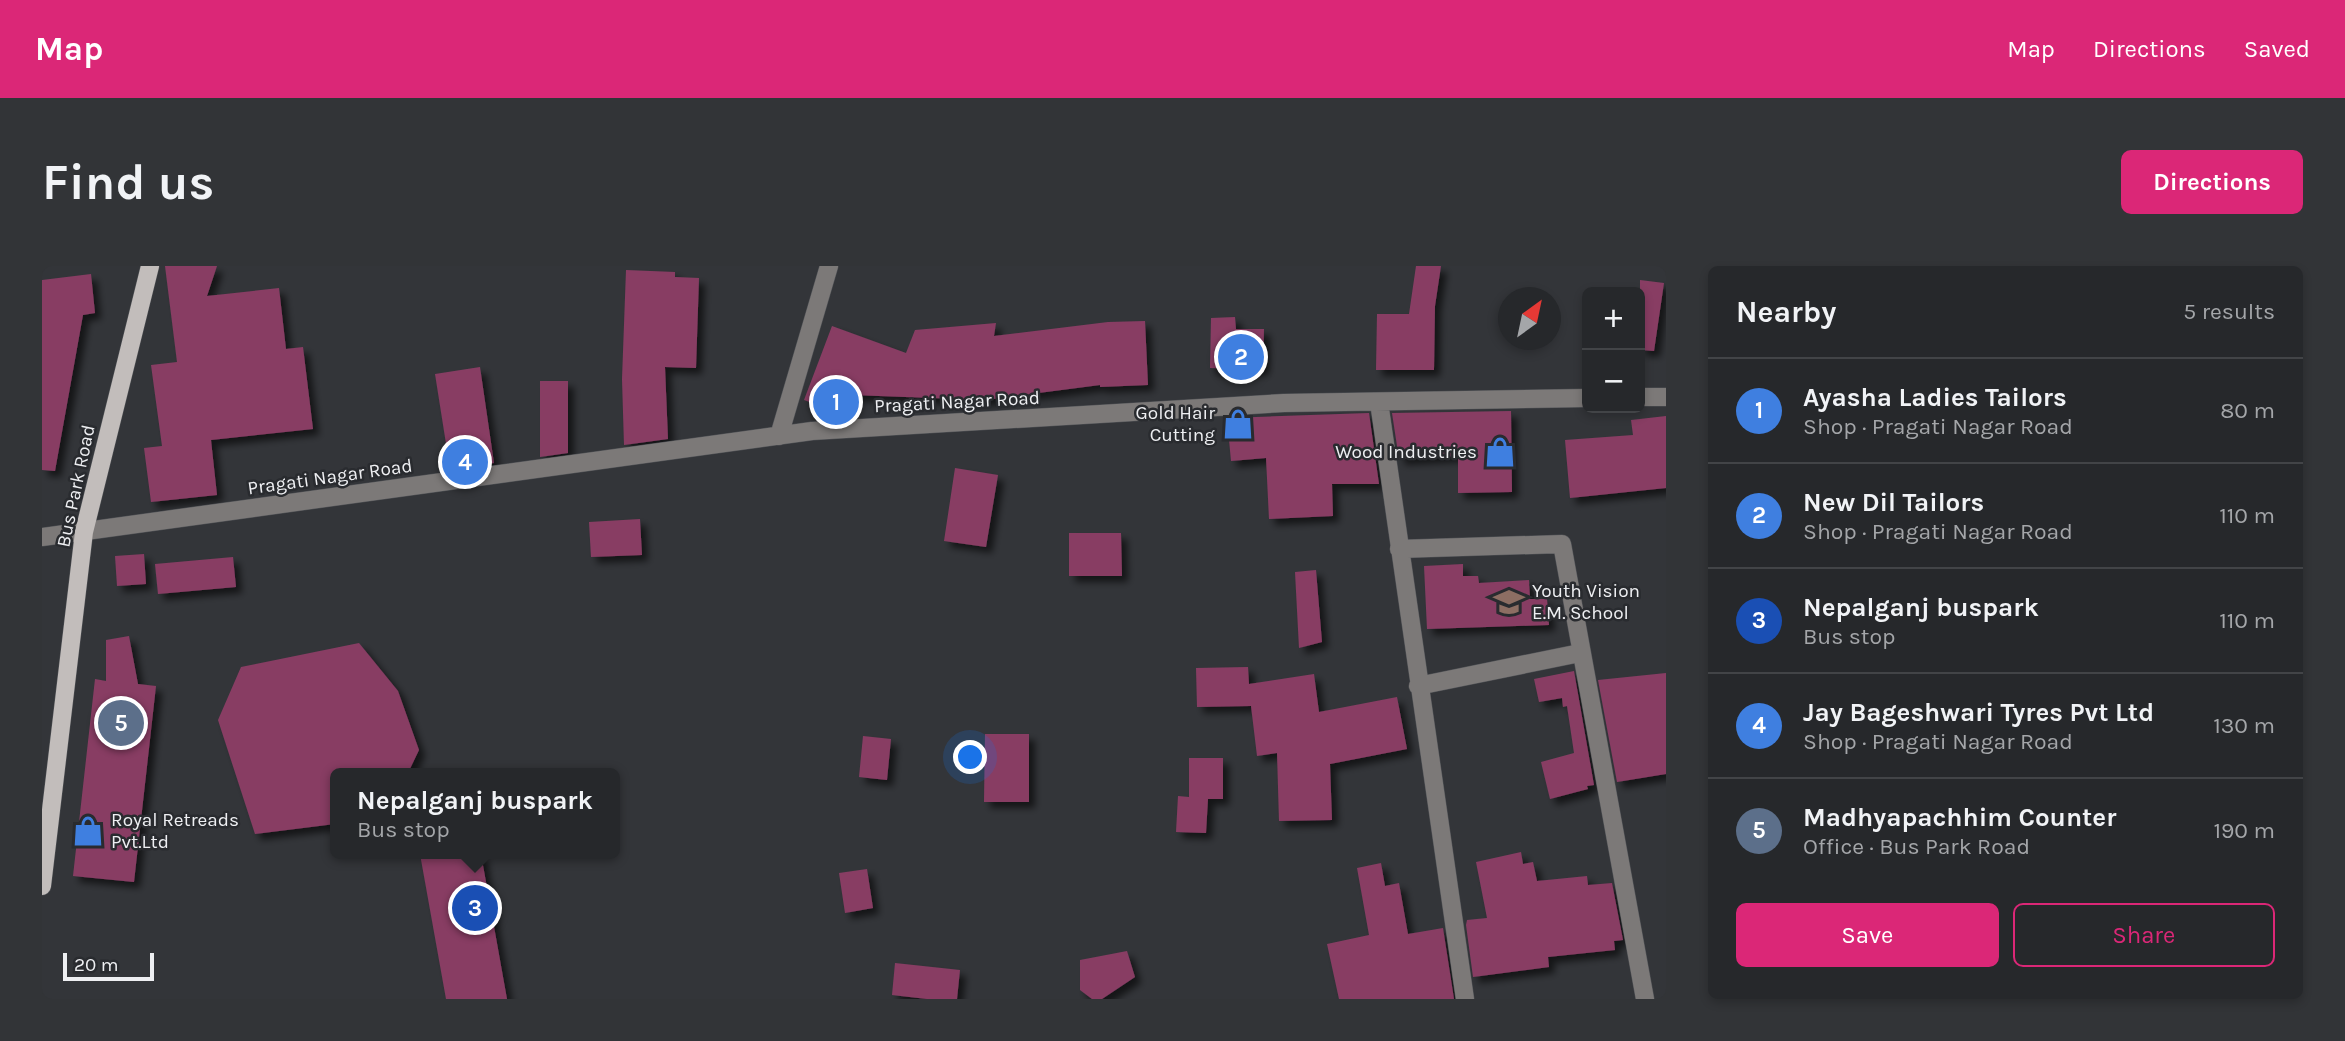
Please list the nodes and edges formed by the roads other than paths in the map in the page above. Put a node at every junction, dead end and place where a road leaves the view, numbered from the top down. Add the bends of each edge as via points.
1 (150, 266) edge
2 (829, 266) edge
3 (1645, 397) edge
4 (1666, 397) edge
5 (1582, 398) edge
6 (1379, 402) junction
7 (779, 436) junction
8 (84, 532) junction
9 (42, 537) edge
10 (1399, 549) junction
11 (1580, 653) junction
12 (1419, 686) junction
13 (42, 886) edge
14 (1465, 999) edge
15 (1645, 999) edge

1 - 8 main road, Bus Park Road
2 - 7 street
3 - 4 street
5 - 6 street, Pragati Nagar Road
6 - 7 street, Pragati Nagar Road via 1284,403
6 - 10 street
7 - 8 street, Pragati Nagar Road
8 - 9 street, Pragati Nagar Road
8 - 13 main road, Bus Park Road
10 - 11 street via 1562,544
10 - 12 street
11 - 12 street
11 - 15 street
12 - 14 street

